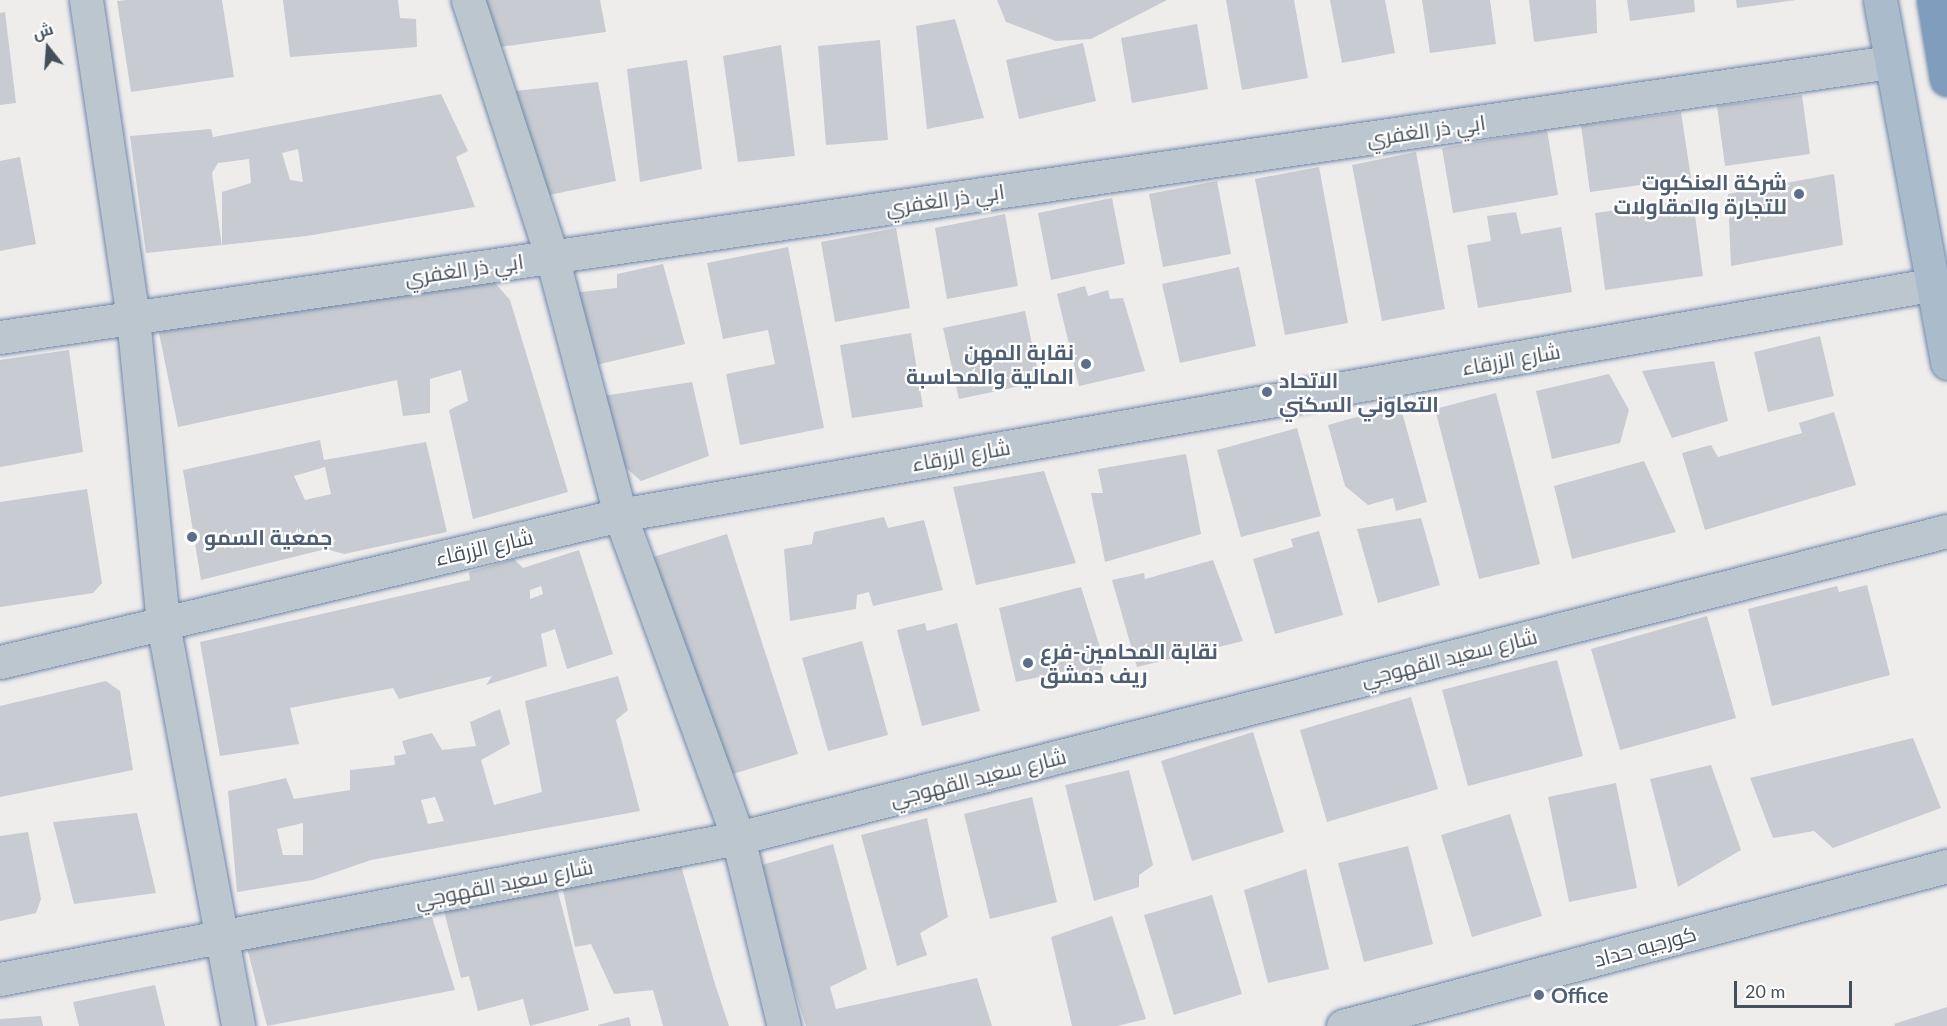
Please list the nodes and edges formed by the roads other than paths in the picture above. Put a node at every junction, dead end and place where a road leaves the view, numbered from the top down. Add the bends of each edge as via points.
1 (86, 0) edge
2 (468, 0) edge
3 (1880, 0) edge
4 (1934, 0) edge
5 (1890, 62) junction
6 (1947, 79) edge
7 (552, 257) junction
8 (1930, 285) junction
9 (133, 317) junction
10 (0, 336) edge
11 (1947, 363) edge
12 (620, 514) junction
13 (1947, 531) edge
14 (163, 624) junction
15 (0, 662) edge
16 (738, 838) junction
17 (1947, 866) edge
18 (224, 936) junction
19 (0, 979) edge
20 (238, 1026) edge
21 (784, 1026) edge
22 (1343, 1026) edge

1 - 9 street
2 - 7 street
3 - 5 main road
4 - 6 highway
5 - 7 street, ابي ذر الغفري
5 - 8 main road
7 - 9 street, ابي ذر الغفري
7 - 12 street
8 - 11 main road
8 - 12 street, شارع الزرقاء
9 - 10 street, ابي ذر الغفري
9 - 14 street
12 - 14 street, شارع الزرقاء
12 - 16 street
13 - 16 street, شارع سعيد القهوجي
14 - 15 street, شارع الزرقاء
14 - 18 street
16 - 18 street, شارع سعيد القهوجي
16 - 21 street
17 - 22 street, كورجيه حداد
18 - 19 street, شارع سعيد القهوجي
18 - 20 street

